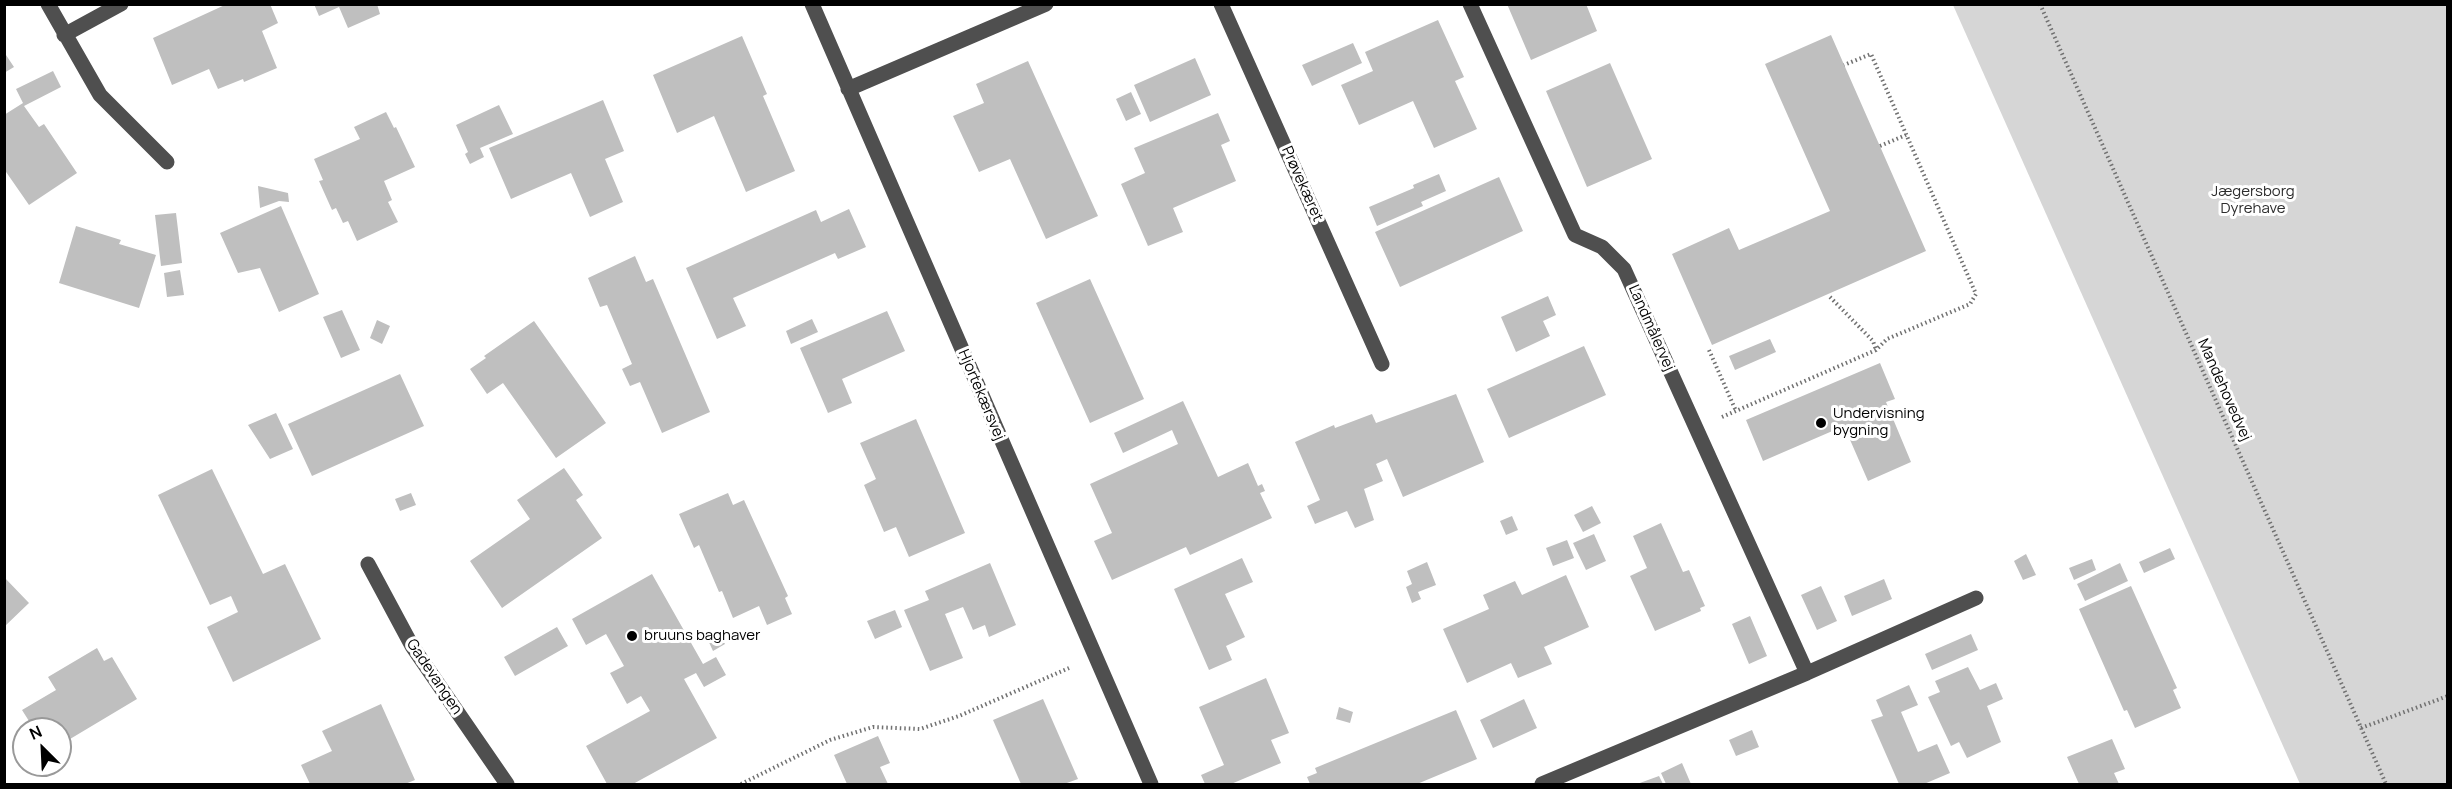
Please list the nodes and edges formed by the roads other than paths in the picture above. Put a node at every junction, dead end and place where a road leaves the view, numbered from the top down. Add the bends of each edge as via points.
1 (48, 4) edge
2 (121, 4) edge
3 (812, 4) edge
4 (1046, 4) edge
5 (1221, 4) edge
6 (1470, 4) edge
7 (64, 35) junction
8 (848, 89) junction
9 (167, 162) dead end
10 (1382, 364) dead end
11 (368, 564) dead end
12 (1976, 598) dead end
13 (1808, 673) junction
14 (507, 784) edge
15 (1151, 784) edge
16 (1542, 784) edge

1 - 7 street
2 - 7 street
3 - 8 street, Hjortekærsvej
4 - 8 street
5 - 10 street, Prøvekæret
6 - 13 street, Landmålervej via 1575,235 1602,248 1624,269
7 - 9 street via 100,95
8 - 15 street, Hjortekærsvej
11 - 14 street, Gadevangen via 411,646
12 - 13 street
13 - 16 street

